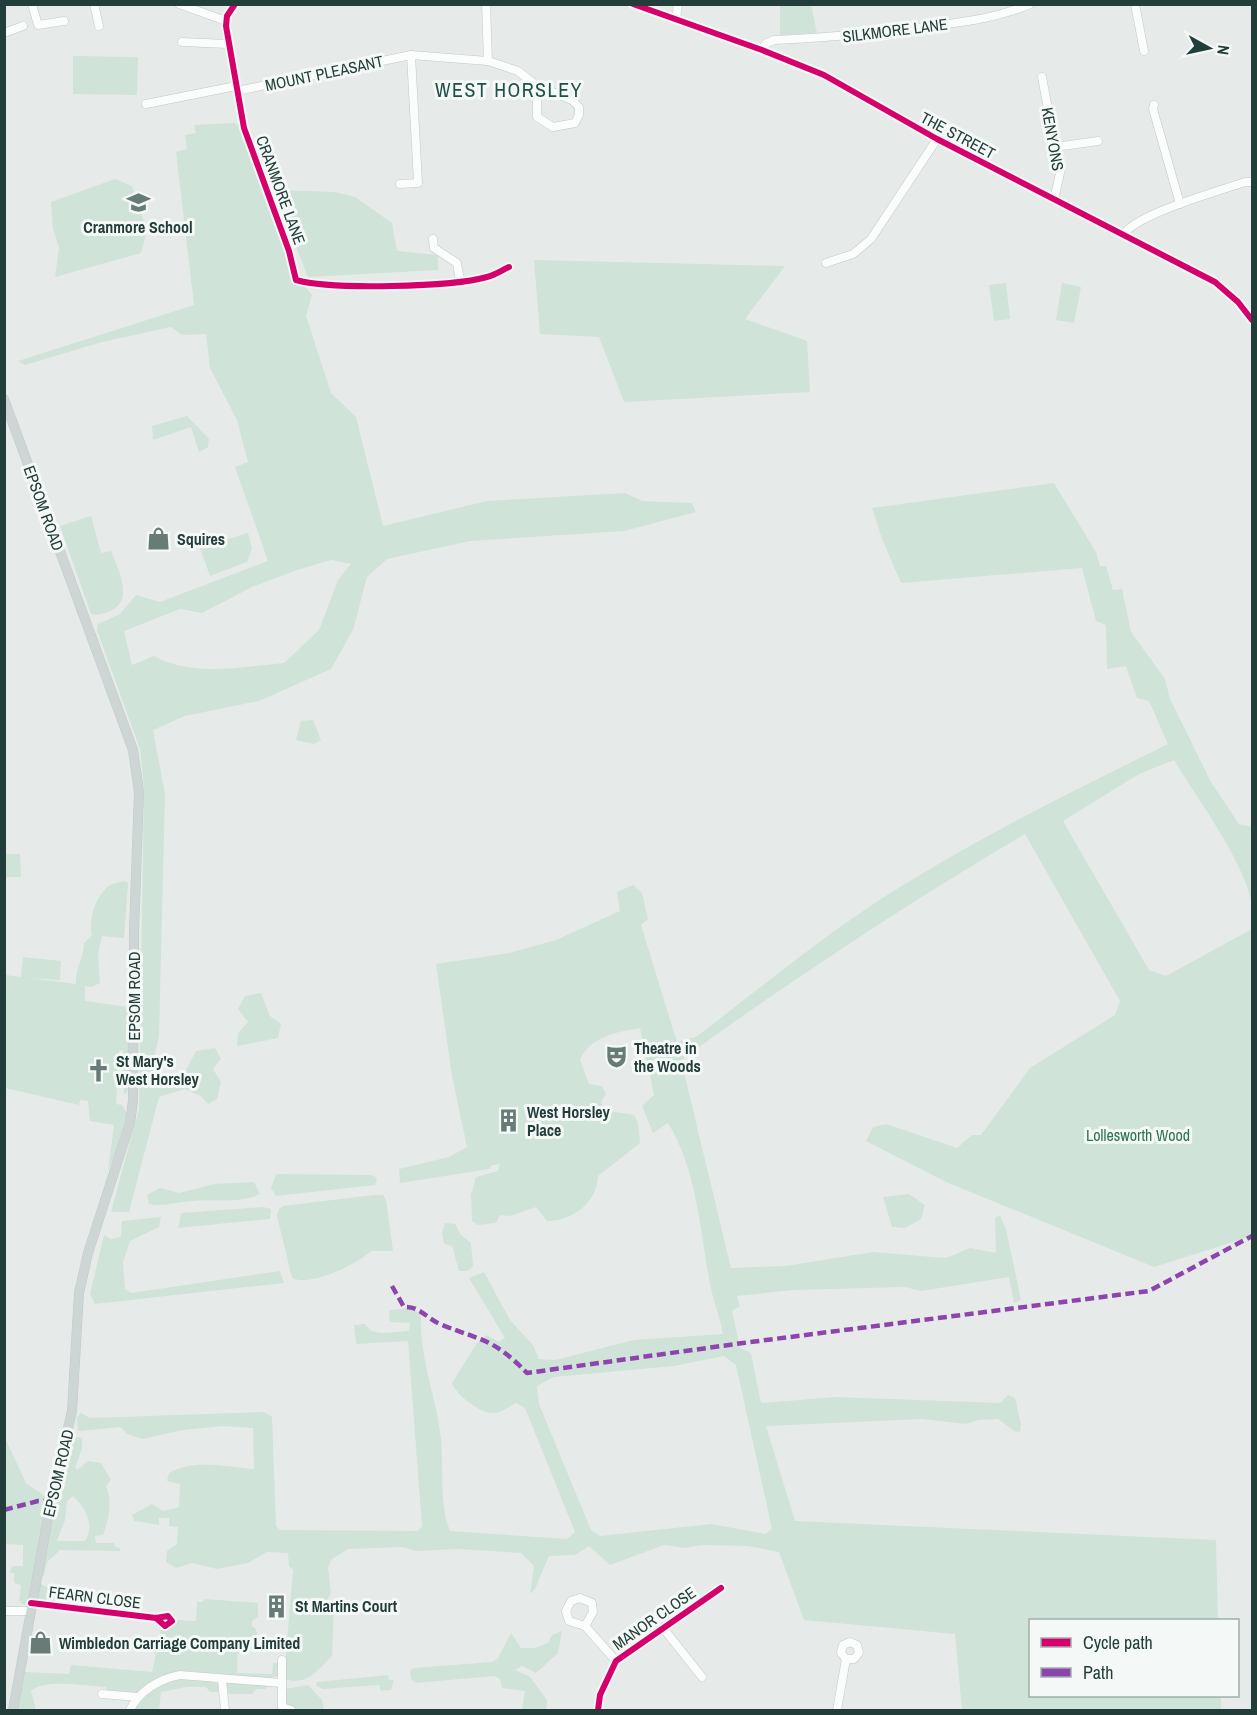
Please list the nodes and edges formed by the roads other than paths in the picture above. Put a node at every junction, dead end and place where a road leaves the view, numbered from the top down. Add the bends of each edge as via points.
1 (32, 4) edge
2 (94, 4) edge
3 (180, 4) edge
4 (235, 4) edge
5 (486, 4) edge
6 (633, 4) edge
7 (678, 4) edge
8 (1030, 4) edge
9 (1135, 4) edge
10 (676, 19) junction
11 (64, 21) dead end
12 (226, 21) junction
13 (23, 26) dead end
14 (99, 26) dead end
15 (4, 33) edge
16 (182, 42) dead end
17 (228, 44) junction
18 (762, 50) junction
19 (1144, 51) dead end
20 (411, 55) junction
21 (488, 61) junction
22 (1042, 77) dead end
23 (537, 86) junction
24 (236, 89) junction
25 (146, 104) dead end
26 (1154, 105) dead end
27 (937, 139) junction
28 (1098, 141) dead end
29 (1055, 147) junction
30 (1252, 182) edge
31 (400, 184) dead end
32 (1054, 200) junction
33 (1180, 204) junction
34 (1123, 235) junction
35 (434, 239) dead end
36 (826, 262) dead end
37 (509, 267) dead end
38 (460, 281) junction
39 (1252, 320) edge
40 (4, 399) edge
41 (722, 1588) dead end
42 (30, 1607) junction
43 (4, 1611) edge
44 (156, 1618) dead end
45 (585, 1626) dead end
46 (663, 1628) junction
47 (846, 1659) dead end
48 (282, 1660) dead end
49 (616, 1661) junction
50 (702, 1677) dead end
51 (222, 1680) junction
52 (280, 1683) junction
53 (102, 1695) dead end
54 (138, 1697) junction
55 (14, 1710) edge
56 (130, 1710) edge
57 (225, 1710) edge
58 (291, 1710) edge
59 (598, 1710) edge
60 (837, 1710) edge

1 - 11 street via 38,25
2 - 14 street
3 - 12 street
4 - 12 street
5 - 21 street
6 - 10 street, THE STREET
7 - 10 street
8 - 18 street, SILKMORE LANE via 994,18 858,36 774,40
9 - 19 street
10 - 18 street, THE STREET
12 - 17 street, CRANMORE LANE
13 - 15 street
16 - 17 street
17 - 24 street, CRANMORE LANE
18 - 27 street, THE STREET via 841,84
20 - 21 street, MOUNT PLEASANT
20 - 24 street, MOUNT PLEASANT
20 - 31 street via 418,183
21 - 23 street, MOUNT PLEASANT via 518,71
22 - 29 street, KENYONS
23 - 23 street, MOUNT PLEASANT via 572,100 579,107 575,123 553,128 537,117
24 - 25 street, MOUNT PLEASANT
24 - 38 street, CRANMORE LANE via 244,128 296,280 309,284 371,285
26 - 33 street
27 - 32 street, THE STREET
27 - 36 street via 871,239 853,254
28 - 29 street
29 - 32 street, KENYONS via 1060,181
30 - 33 street
32 - 34 street, THE STREET
33 - 34 street via 1131,227
34 - 39 street, THE STREET via 1215,282
35 - 38 street via 434,248 457,262
37 - 38 street, CRANMORE LANE via 488,277
40 - 42 main road, EPSOM ROAD via 133,750 139,792 133,1101 130,1123 83,1274 77,1307 72,1411
41 - 46 street, MANOR CLOSE
42 - 43 street, FEARN CLOSE
42 - 44 street, FEARN CLOSE
42 - 55 main road, EPSOM ROAD
45 - 49 street, MANOR CLOSE
46 - 49 street, MANOR CLOSE
46 - 50 street, MANOR CLOSE
47 - 60 street
48 - 52 street
49 - 59 street, MANOR CLOSE via 600,1695
51 - 52 street
51 - 54 street via 190,1674 165,1678
51 - 57 street
52 - 58 street via 282,1707
53 - 54 street
54 - 56 street

